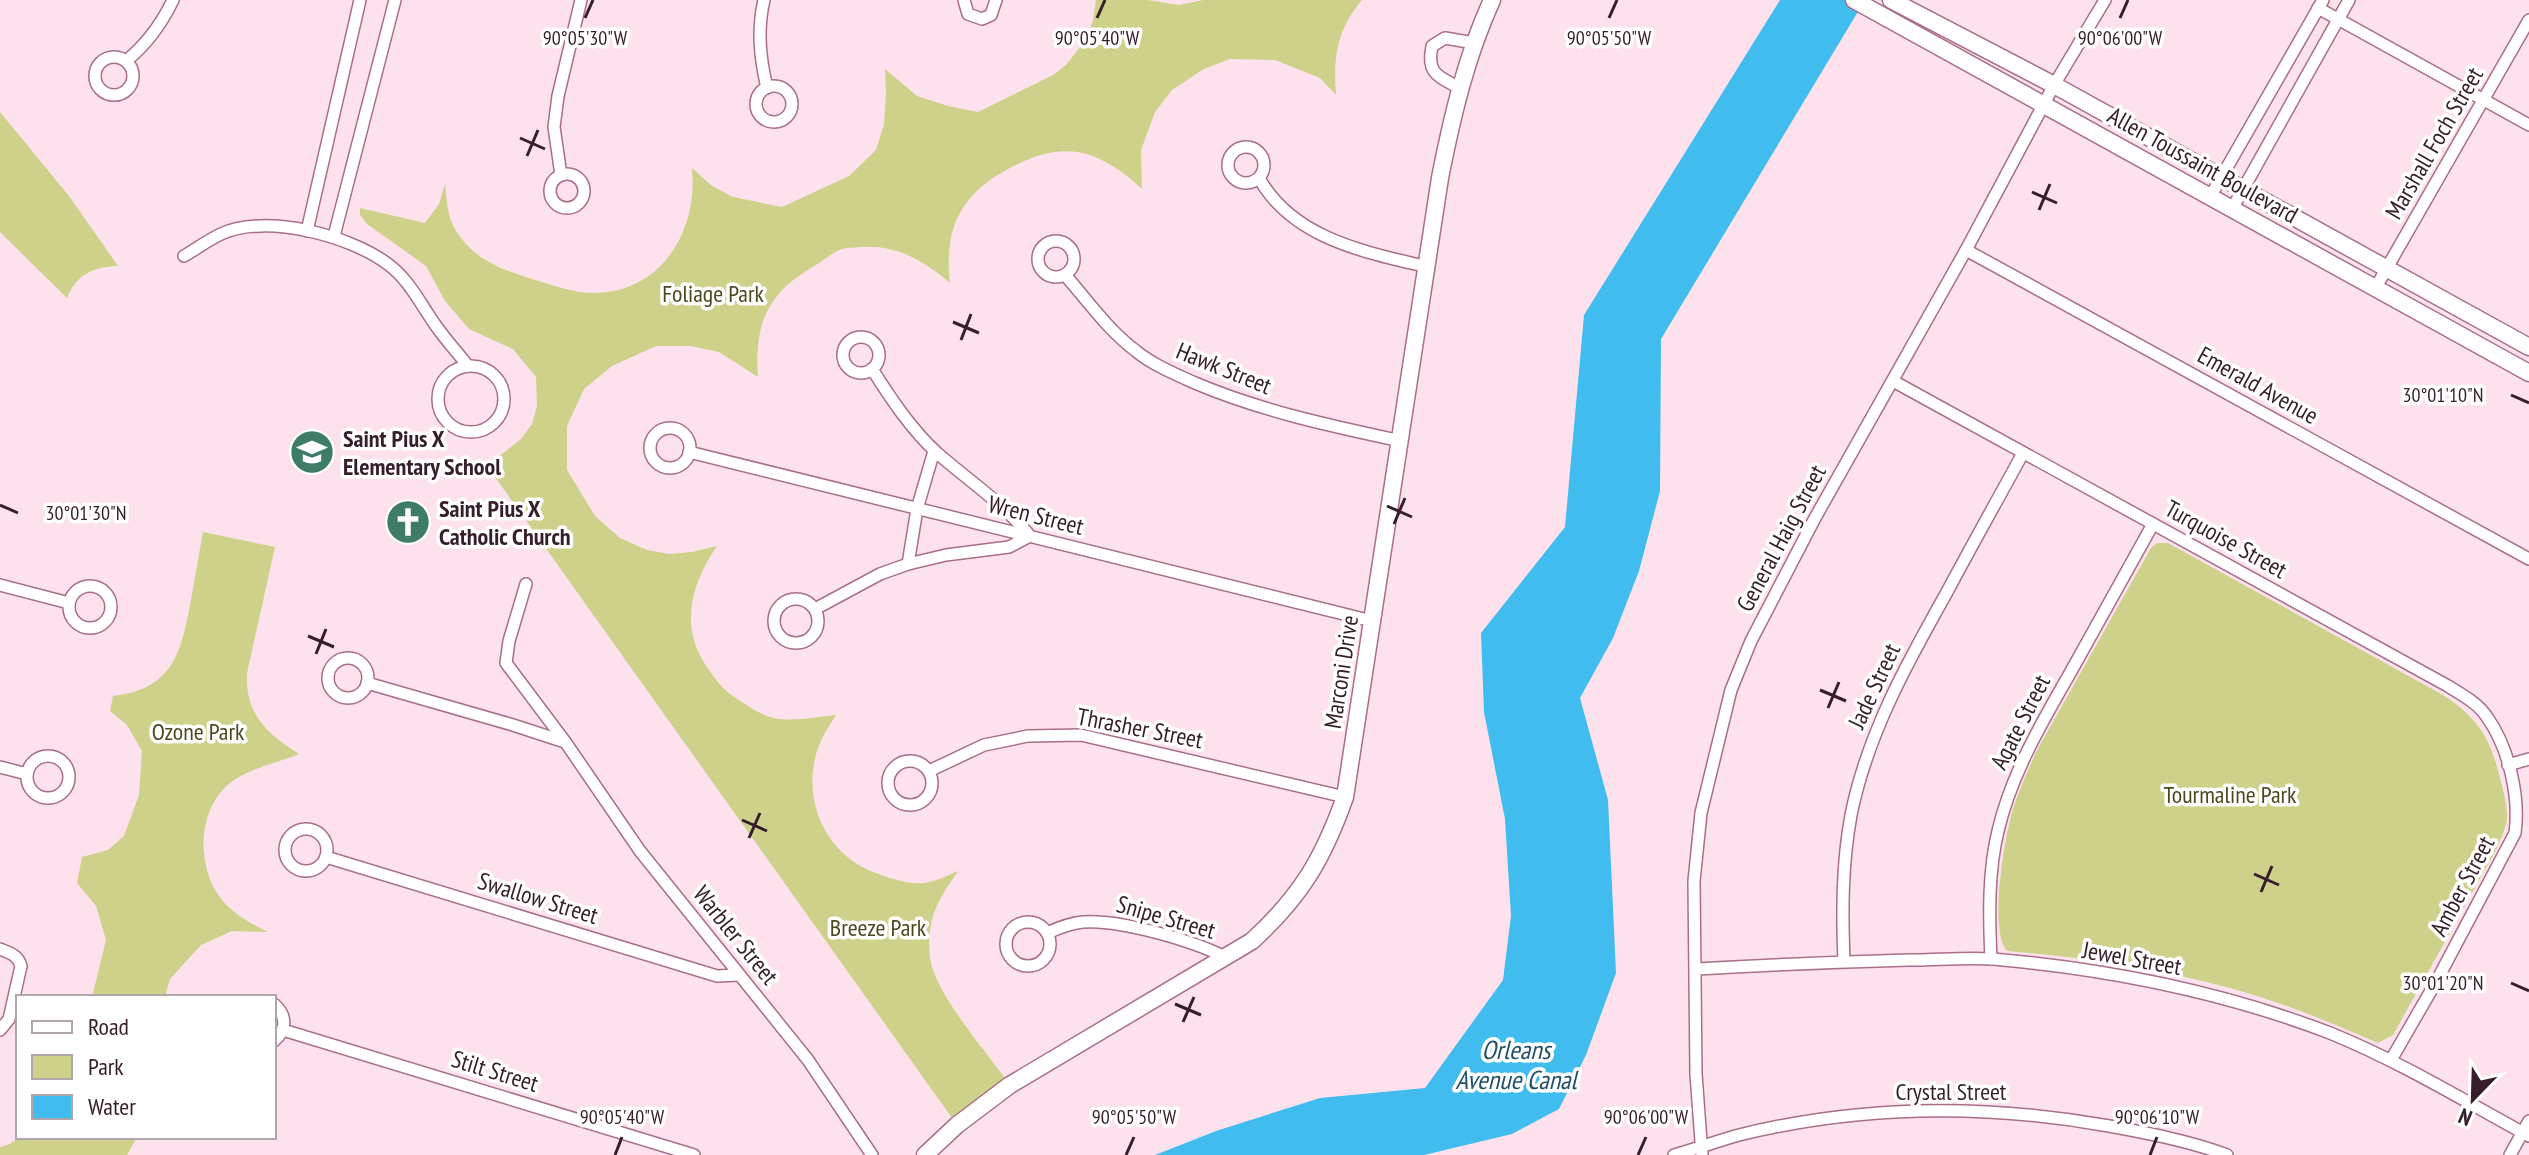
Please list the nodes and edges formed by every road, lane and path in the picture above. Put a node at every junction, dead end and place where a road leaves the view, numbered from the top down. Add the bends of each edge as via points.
1 (173, 0) edge
2 (360, 0) edge
3 (395, 0) edge
4 (581, 0) edge
5 (764, 0) edge
6 (964, 0) edge
7 (996, 0) edge
8 (1492, 0) edge
9 (1854, 0) edge
10 (1891, 0) edge
11 (2105, 0) edge
12 (2349, 0) edge
13 (2320, 4) edge
14 (2339, 19) junction
15 (2529, 20) edge
16 (1948, 28) junction
17 (1474, 43) junction
18 (1938, 48) junction
19 (126, 61) dead end
20 (2054, 85) junction
21 (767, 88) dead end
22 (1461, 89) junction
23 (2485, 101) junction
24 (2043, 106) junction
25 (2529, 125) edge
26 (561, 175) dead end
27 (2221, 177) junction
28 (1259, 178) dead end
29 (2242, 189) junction
30 (2210, 197) junction
31 (2232, 209) junction
32 (307, 231) junction
33 (334, 236) junction
34 (1966, 250) junction
35 (184, 256) dead end
36 (1428, 267) junction
37 (2387, 268) junction
38 (1065, 275) dead end
39 (2376, 287) junction
40 (2529, 347) edge
41 (468, 366) junction
42 (872, 369) dead end
43 (2528, 371) edge
44 (1893, 381) junction
45 (1401, 441) junction
46 (934, 451) junction
47 (689, 452) dead end
48 (2023, 453) junction
49 (917, 509) junction
50 (2153, 524) junction
51 (1030, 536) junction
52 (2529, 559) edge
53 (908, 564) junction
54 (526, 584) dead end
55 (0, 585) edge
56 (69, 603) dead end
57 (815, 609) junction
58 (1372, 621) junction
59 (367, 683) dead end
60 (566, 743) junction
61 (2529, 759) edge
62 (2508, 765) junction
63 (0, 767) edge
64 (929, 771) dead end
65 (27, 774) dead end
66 (1345, 797) junction
67 (326, 857) dead end
68 (1047, 933) dead end
69 (0, 949) edge
70 (1227, 958) junction
71 (1991, 959) junction
72 (1844, 961) junction
73 (1697, 969) junction
74 (739, 975) junction
75 (276, 1006) edge
76 (0, 1030) edge
77 (283, 1030) junction
78 (276, 1039) edge
79 (2391, 1060) junction
80 (2527, 1130) edge
81 (1701, 1151) edge
82 (694, 1155) edge
83 (872, 1155) edge
84 (925, 1155) edge
85 (1674, 1155) edge
86 (2227, 1155) edge
87 (2510, 1155) edge

1 - 19 street via 144,46
2 - 32 street
3 - 33 street
4 - 26 street via 554,127
5 - 21 street via 760,58
6 - 7 street via 968,14 982,19 991,15
8 - 17 main road, Marconi Drive
9 - 18 main road, Allen Toussaint Boulevard
10 - 16 main road, Allen Toussaint Boulevard
11 - 20 street, General Haig Street
12 - 14 street
13 - 14 street
13 - 27 street
14 - 23 street
14 - 29 street
15 - 23 street, Marshall Foch Street
16 - 18 main road
16 - 20 main road, Allen Toussaint Boulevard
17 - 22 main road, Marconi Drive
17 - 22 street via 1445,38 1432,46 1429,61 1434,73
18 - 24 main road, Allen Toussaint Boulevard
20 - 24 street, General Haig Street
20 - 27 main road, Allen Toussaint Boulevard
22 - 36 main road, Marconi Drive via 1440,178
23 - 25 street
23 - 37 street, Marshall Foch Street
24 - 30 main road, Allen Toussaint Boulevard
24 - 34 street, General Haig Street
27 - 29 main road, Allen Toussaint Boulevard
27 - 30 street
28 - 36 street via 1287,212 1312,230 1353,249
29 - 31 street
29 - 37 main road, Allen Toussaint Boulevard
30 - 31 main road, Allen Toussaint Boulevard
31 - 39 main road, Allen Toussaint Boulevard
32 - 33 street
32 - 35 street via 250,227 223,233
33 - 41 street via 390,266
34 - 44 street, General Haig Street
34 - 52 street, Emerald Avenue
36 - 45 main road, Marconi Drive
37 - 39 street, Marshall Foch Street
37 - 40 main road, Allen Toussaint Boulevard
38 - 45 street, Hawk Street via 1113,332 1170,372 1286,416
39 - 43 main road, Allen Toussaint Boulevard
41 - 41 street via 449,374 437,403 446,423 466,433 497,421 504,400 503,389 489,371
42 - 46 street
44 - 48 street, Turquoise Street
44 - 73 street, General Haig Street via 1775,592 1731,690 1701,813 1694,881
45 - 58 main road, Marconi Drive
46 - 49 street
46 - 51 street
47 - 49 street, Wren Street
48 - 50 street, Turquoise Street
48 - 72 street, Jade Street via 1904,669 1872,743 1846,846
49 - 51 street, Wren Street
49 - 53 street
50 - 62 street, Turquoise Street via 2472,701 2498,737
50 - 71 street, Agate Street via 2020,766 1998,830 1989,915
51 - 53 street via 1009,547
51 - 58 street, Wren Street
53 - 57 street
54 - 60 street, Warbler Street via 506,663
55 - 56 street
57 - 57 street via 798,599 785,602 774,618 780,636 798,644 810,639 818,628
58 - 66 main road, Marconi Drive
59 - 60 street
60 - 74 street, Warbler Street via 640,851
61 - 62 street
62 - 79 street, Amber Street via 2518,815 2515,833
63 - 65 street
64 - 66 street, Thrasher Street via 997,742 1081,735
66 - 70 main road, Marconi Drive via 1307,881 1277,919
67 - 74 street, Swallow Street via 717,976
68 - 70 street, Snipe Street via 1100,921 1179,939
69 - 76 street via 13,954 21,966 9,1019
70 - 84 main road, Marconi Drive via 1010,1085
71 - 72 street, Jewel Street
71 - 79 street, Jewel Street via 2201,993 2330,1033
72 - 73 street, Jewel Street
73 - 81 street, General Haig Street
74 - 83 street, Warbler Street via 808,1060
75 - 77 street via 283,1014
77 - 78 street
77 - 82 street, Stilt Street
79 - 80 street, Jewel Street
80 - 87 street
81 - 85 street, Crystal Street
81 - 86 street, Crystal Street via 1759,1131 1849,1116 1971,1110 2070,1119

